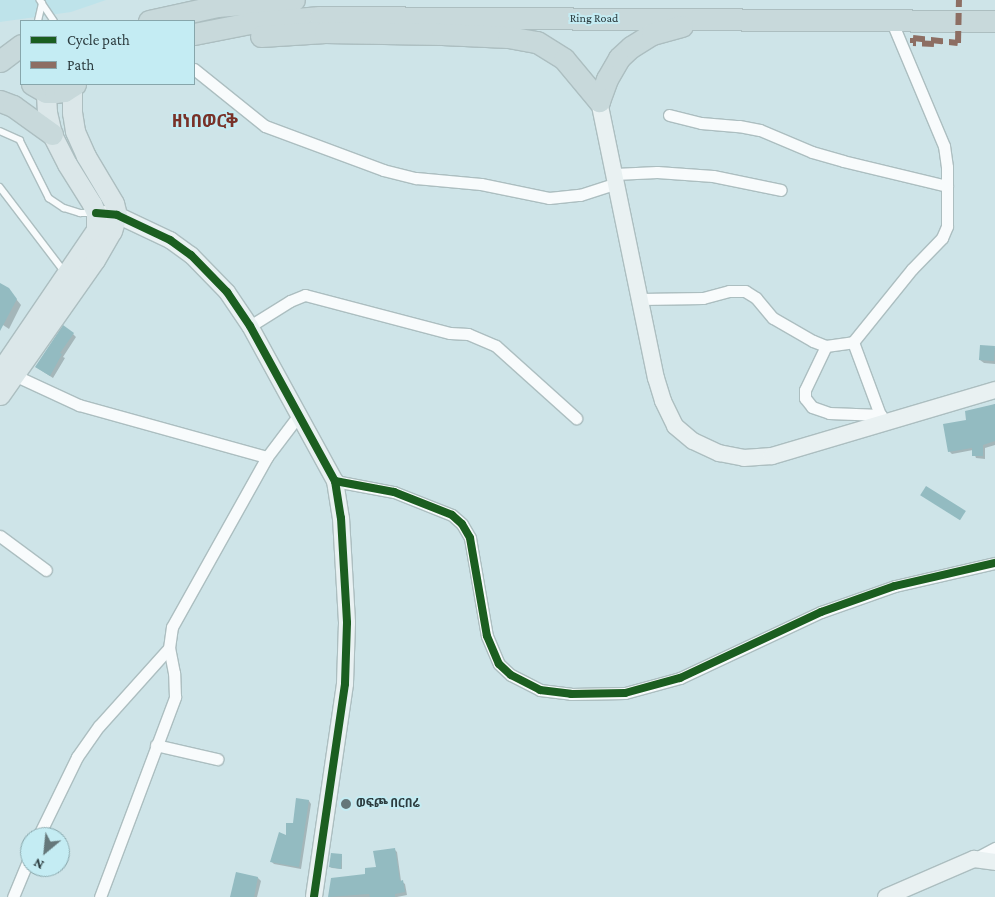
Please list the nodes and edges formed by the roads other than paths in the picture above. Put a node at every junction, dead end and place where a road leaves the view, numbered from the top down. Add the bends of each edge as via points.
1 (294, 0) edge
2 (41, 2) edge
3 (220, 3) edge
4 (728, 19) junction
5 (38, 20) edge
6 (53, 20) edge
7 (153, 20) edge
8 (995, 21) edge
9 (892, 22) junction
10 (200, 32) edge
11 (20, 46) edge
12 (0, 61) edge
13 (195, 70) edge
14 (74, 85) edge
15 (38, 88) edge
16 (0, 96) edge
17 (0, 101) edge
18 (599, 101) junction
19 (669, 115) dead end
20 (0, 131) edge
21 (52, 134) junction
22 (616, 178) junction
23 (947, 186) junction
24 (0, 187) edge
25 (781, 190) dead end
26 (96, 213) junction
27 (116, 215) junction
28 (72, 280) junction
29 (641, 299) junction
30 (250, 326) junction
31 (853, 342) junction
32 (826, 346) junction
33 (7, 373) edge
34 (995, 390) edge
35 (0, 395) edge
36 (298, 416) junction
37 (576, 418) dead end
38 (882, 419) junction
39 (267, 458) junction
40 (335, 481) junction
41 (0, 536) edge
42 (995, 563) edge
43 (46, 570) dead end
44 (169, 648) junction
45 (156, 745) junction
46 (217, 759) dead end
47 (43, 827) edge
48 (995, 848) edge
49 (974, 859) junction
50 (995, 862) edge
51 (21, 877) edge
52 (13, 897) edge
53 (100, 897) edge
54 (314, 897) edge
55 (886, 897) edge

1 - 3 highway
2 - 5 lane
2 - 6 lane
3 - 7 highway
4 - 9 highway, Ring Road
4 - 10 highway, Ring Road via 320,17 257,22
4 - 18 highway via 665,30 631,47 615,65
8 - 9 highway, Ring Road
9 - 23 street via 944,146
10 - 18 highway via 233,38 345,33 508,37 537,42 564,59
11 - 12 highway
13 - 22 street via 265,126 383,170 549,198 580,196
14 - 15 highway via 64,91
14 - 27 main road via 72,112 75,132 114,203
15 - 16 highway
15 - 21 main road
17 - 21 highway via 13,106
18 - 22 street
19 - 23 street via 701,123 760,130 842,161
20 - 26 lane via 20,140 49,198 64,208
21 - 26 main road
22 - 25 street via 657,172 713,176
22 - 29 street
23 - 31 street via 947,226 942,238 912,269
24 - 28 lane
26 - 27 street
26 - 28 main road via 96,230
27 - 28 main road via 112,231
27 - 30 street via 170,240 191,255 227,292
28 - 33 main road
29 - 32 street via 703,298 729,291 745,291 756,298 773,318
29 - 38 street via 663,401 675,426 693,441 719,453 744,458 772,456
30 - 36 street
30 - 37 street via 290,300 305,295 450,333 468,334 496,346
31 - 32 street
31 - 38 street
32 - 38 street via 805,390 805,398 812,407 829,413
33 - 35 main road
33 - 39 street via 79,405
34 - 38 street
36 - 39 street
36 - 40 street
39 - 44 street via 172,627
40 - 42 street via 394,492 452,515 462,524 470,538 487,636 499,664 511,675 540,690 571,694 625,693 680,678 821,612 895,586
40 - 54 street via 341,518 347,623 345,684
41 - 43 street
44 - 45 street via 175,697
44 - 47 street via 99,726 77,757
45 - 46 street
45 - 53 street
48 - 49 street
49 - 50 street
49 - 55 street
51 - 52 street

